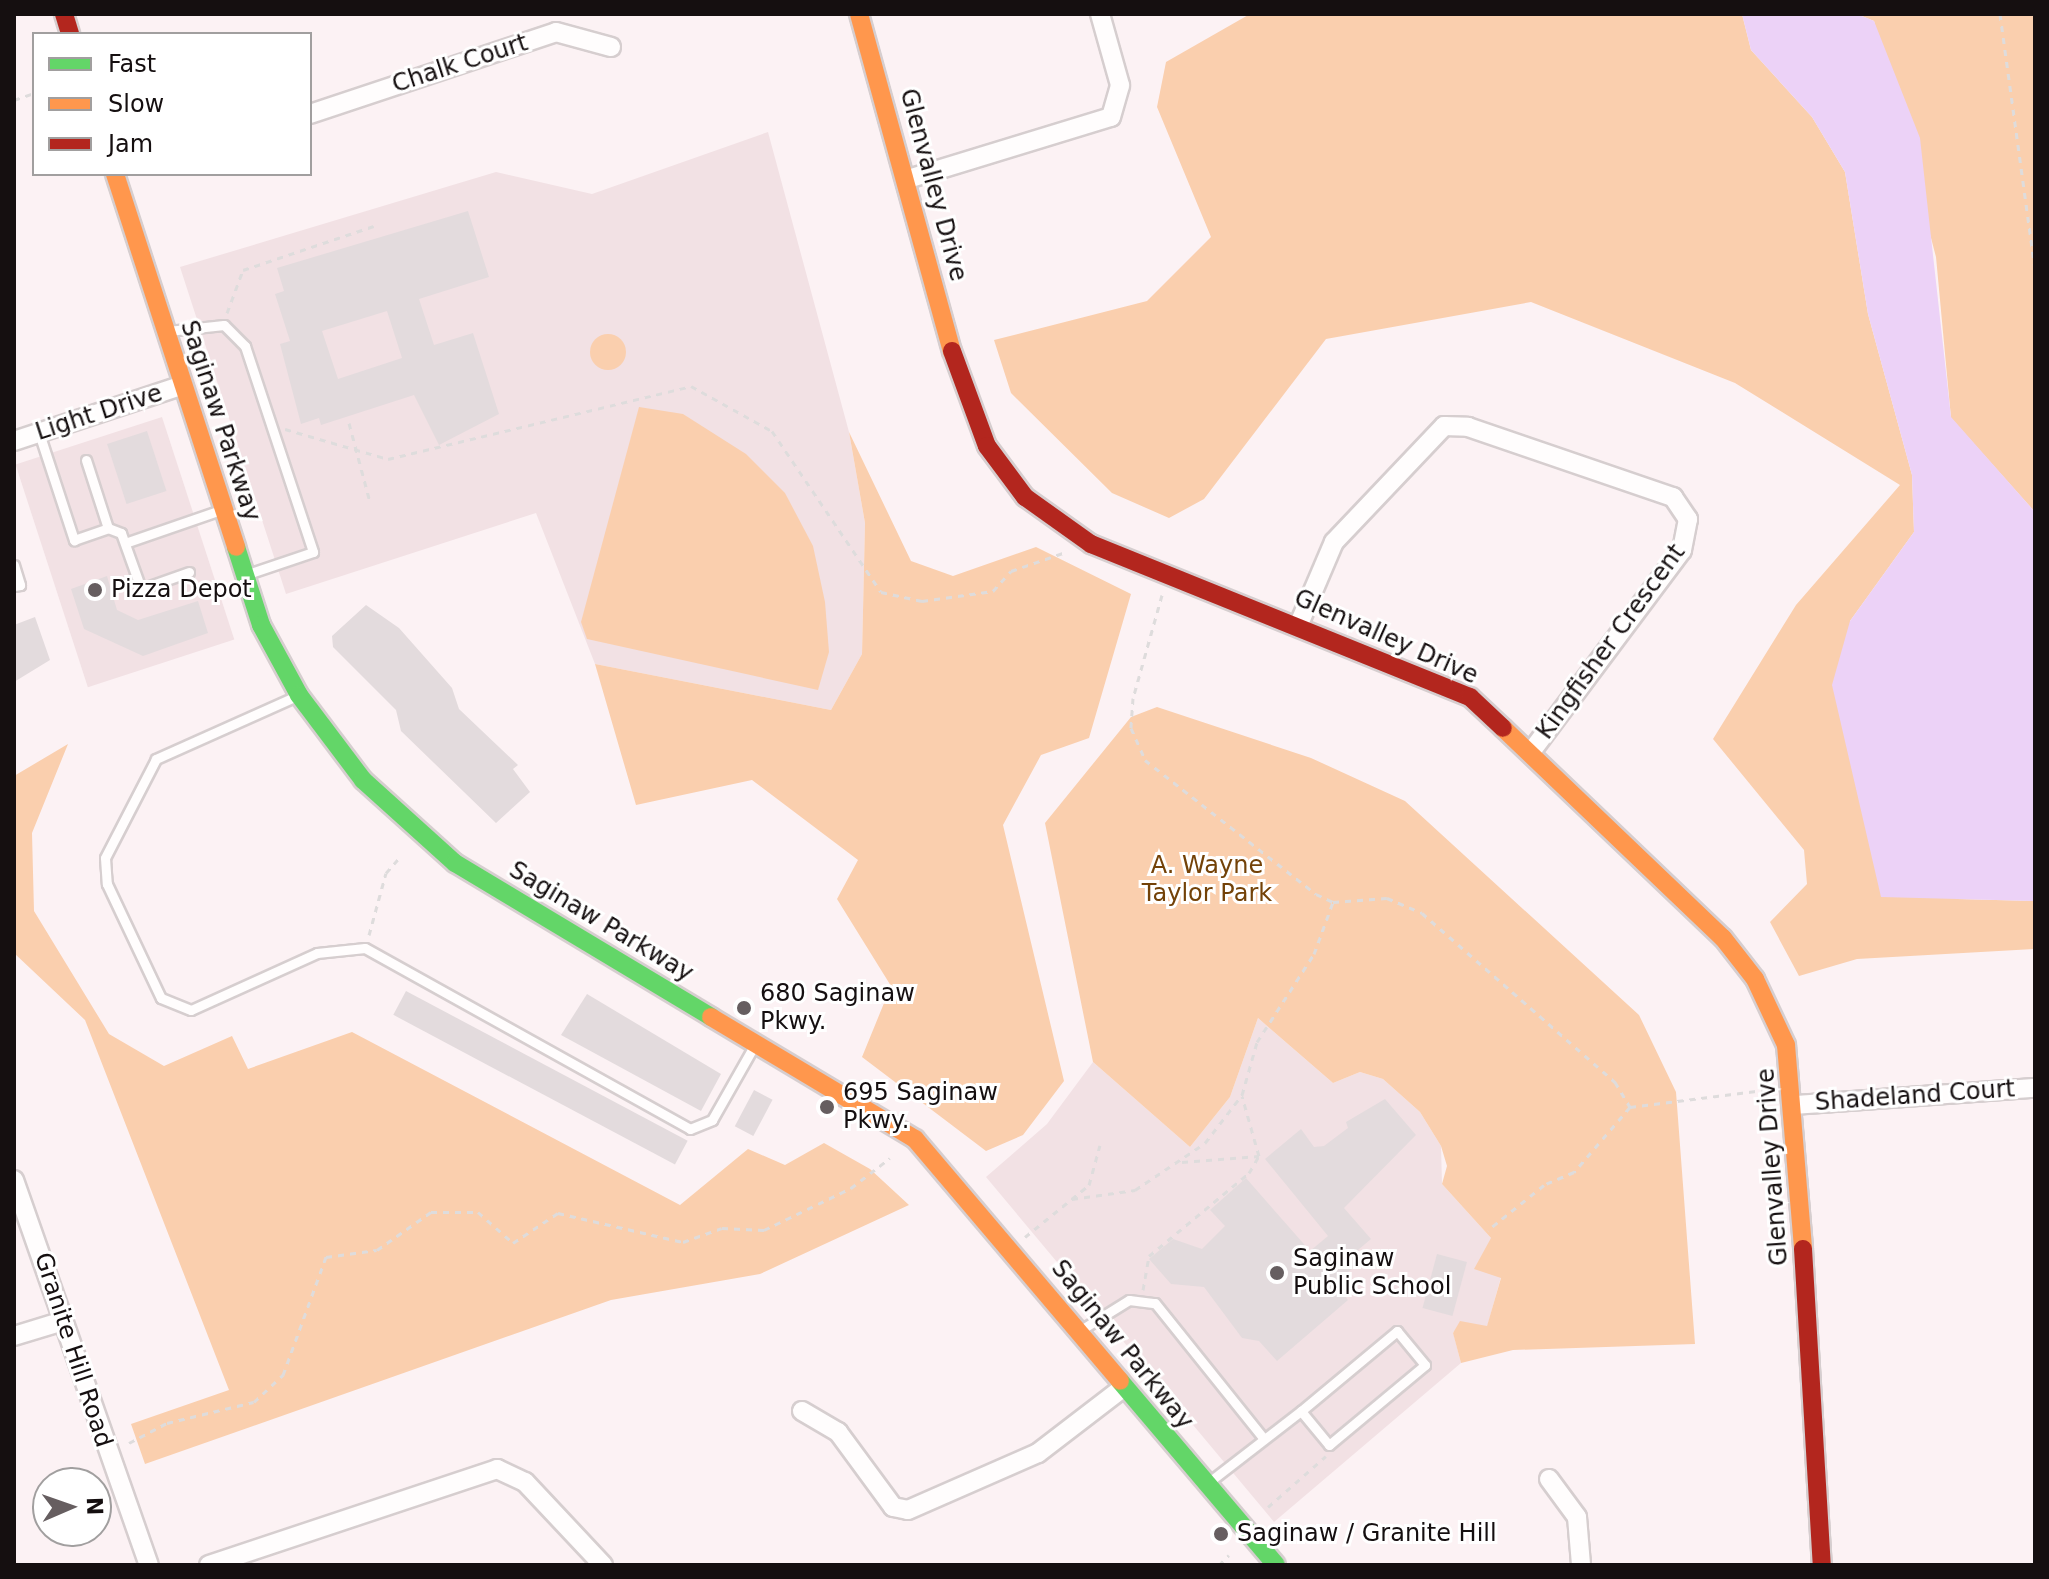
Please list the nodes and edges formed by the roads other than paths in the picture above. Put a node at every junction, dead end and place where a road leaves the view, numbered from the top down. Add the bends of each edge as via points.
1 (859, 14) edge
2 (1100, 14) edge
3 (611, 47) dead end
4 (312, 113) edge
5 (119, 176) edge
6 (908, 179) junction
7 (166, 331) junction
8 (183, 385) junction
9 (39, 433) junction
10 (14, 441) edge
11 (86, 460) dead end
12 (224, 509) junction
13 (108, 528) junction
14 (125, 543) junction
15 (14, 565) edge
16 (189, 572) dead end
17 (245, 575) junction
18 (14, 586) edge
19 (1299, 624) junction
20 (299, 695) junction
21 (1531, 752) junction
22 (757, 1042) junction
23 (2034, 1088) edge
24 (1795, 1105) junction
25 (2035, 1107) edge
26 (14, 1180) edge
27 (63, 1321) junction
28 (1079, 1331) junction
29 (14, 1336) edge
30 (1124, 1387) junction
31 (802, 1411) dead end
32 (1301, 1411) junction
33 (1264, 1439) junction
34 (1549, 1479) dead end
35 (1207, 1484) junction
36 (149, 1565) edge
37 (209, 1565) edge
38 (603, 1565) edge
39 (1276, 1565) edge
40 (1581, 1565) edge
41 (1822, 1565) edge

1 - 6 street, Glenvalley Drive
2 - 6 street via 1120,85 1111,117
3 - 4 street, Chalk Court via 556,32
5 - 7 street, Saginaw Parkway
6 - 19 street, Glenvalley Drive via 966,400 987,446 1025,497 1091,544
7 - 8 street, Saginaw Parkway
7 - 17 lane via 224,325 245,346 313,552
8 - 9 street, Light Drive
8 - 12 street, Saginaw Parkway
9 - 10 street, Light Drive
9 - 13 lane via 74,540
11 - 13 lane
12 - 14 lane
12 - 17 street, Saginaw Parkway
13 - 14 lane
14 - 16 lane via 141,589
15 - 18 lane via 20,585
17 - 20 street, Saginaw Parkway
19 - 21 street, Glenvalley Drive via 1470,697
19 - 21 street, Kingfisher Crescent via 1334,542 1444,426 1468,427 1673,497 1688,519 1682,550
20 - 22 street, Saginaw Parkway via 363,780 455,863
20 - 22 lane via 156,759 103,871 161,998 175,1008 219,1000 317,953 365,948 678,1128 712,1120
21 - 24 street, Glenvalley Drive via 1723,938 1755,979 1786,1045
22 - 28 street, Saginaw Parkway via 915,1139
23 - 24 street, Shadeland Court
23 - 25 street
24 - 41 street, Glenvalley Drive
26 - 27 street, Granite Hill Road
27 - 29 street
27 - 36 street, Granite Hill Road
28 - 30 street, Saginaw Parkway
28 - 33 lane via 1141,1299 1155,1303
30 - 31 street via 1038,1453 908,1510 893,1507 838,1432
30 - 35 street, Saginaw Parkway
32 - 32 lane via 1397,1331 1425,1365 1329,1445
32 - 33 lane
33 - 35 lane
34 - 40 street via 1577,1517
35 - 39 street, Saginaw Parkway
37 - 38 street via 497,1469 525,1482

